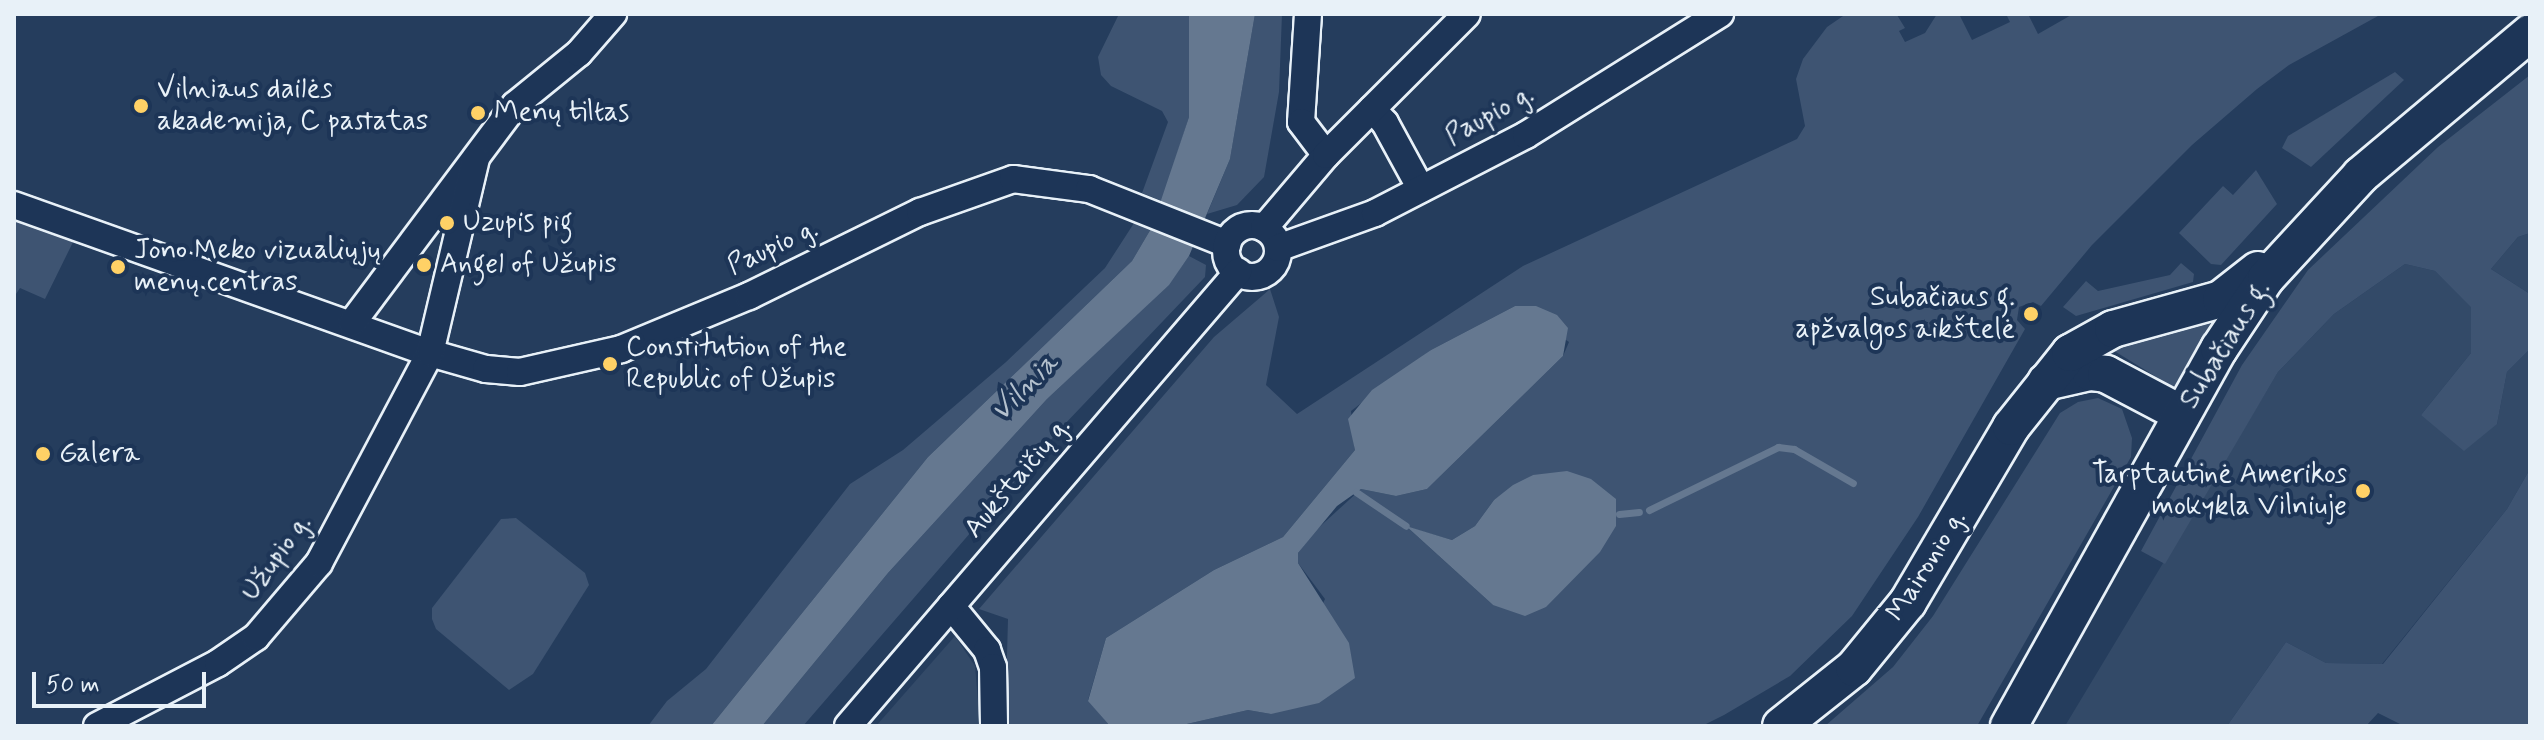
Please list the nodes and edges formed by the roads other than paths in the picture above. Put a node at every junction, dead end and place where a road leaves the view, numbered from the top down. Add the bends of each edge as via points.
1 (613, 14) edge
2 (1308, 14) edge
3 (1467, 14) edge
4 (1720, 14) edge
5 (2530, 33) edge
6 (1372, 109) junction
7 (1326, 155) junction
8 (476, 159) junction
9 (1421, 189) junction
10 (14, 205) edge
11 (1271, 238) junction
12 (1216, 239) junction
13 (2289, 248) junction
14 (1238, 272) junction
15 (352, 323) junction
16 (430, 353) junction
17 (2046, 382) junction
18 (2182, 414) junction
19 (951, 606) junction
20 (97, 726) edge
21 (848, 726) edge
22 (994, 726) edge
23 (1781, 726) edge
24 (2009, 726) edge

1 - 8 street, Užupio g. via 579,53 515,105
2 - 7 street via 1301,122
3 - 6 street
4 - 9 street, Paupio g. via 1526,135
5 - 13 main road, Subačiaus g. via 2361,175
6 - 7 street
6 - 9 street
7 - 11 street
8 - 15 street, Užupio g.
8 - 16 street, Užupio g.
9 - 11 street, Paupio g. via 1329,233
10 - 15 street
11 - 12 street via 1245,226
11 - 14 street via 1269,271 1254,277
12 - 14 street
12 - 16 street, Paupio g. via 1089,189 1013,179 920,212 749,296 585,360 520,372 486,369
13 - 17 main road, Maironio g. via 2221,299 2092,338 2070,353
13 - 18 main road, Subačiaus g. via 2242,312
14 - 19 street, Aukštaičių g.
15 - 16 street
16 - 20 street, Užupio g. via 333,540 280,615 218,663
17 - 18 main road via 2090,372 2106,374
17 - 23 main road, Maironio g. via 2011,427 1908,602 1854,668
18 - 24 main road, Subačiaus g.
19 - 21 street, Aukštaičių g.
19 - 22 street via 976,631 990,658

